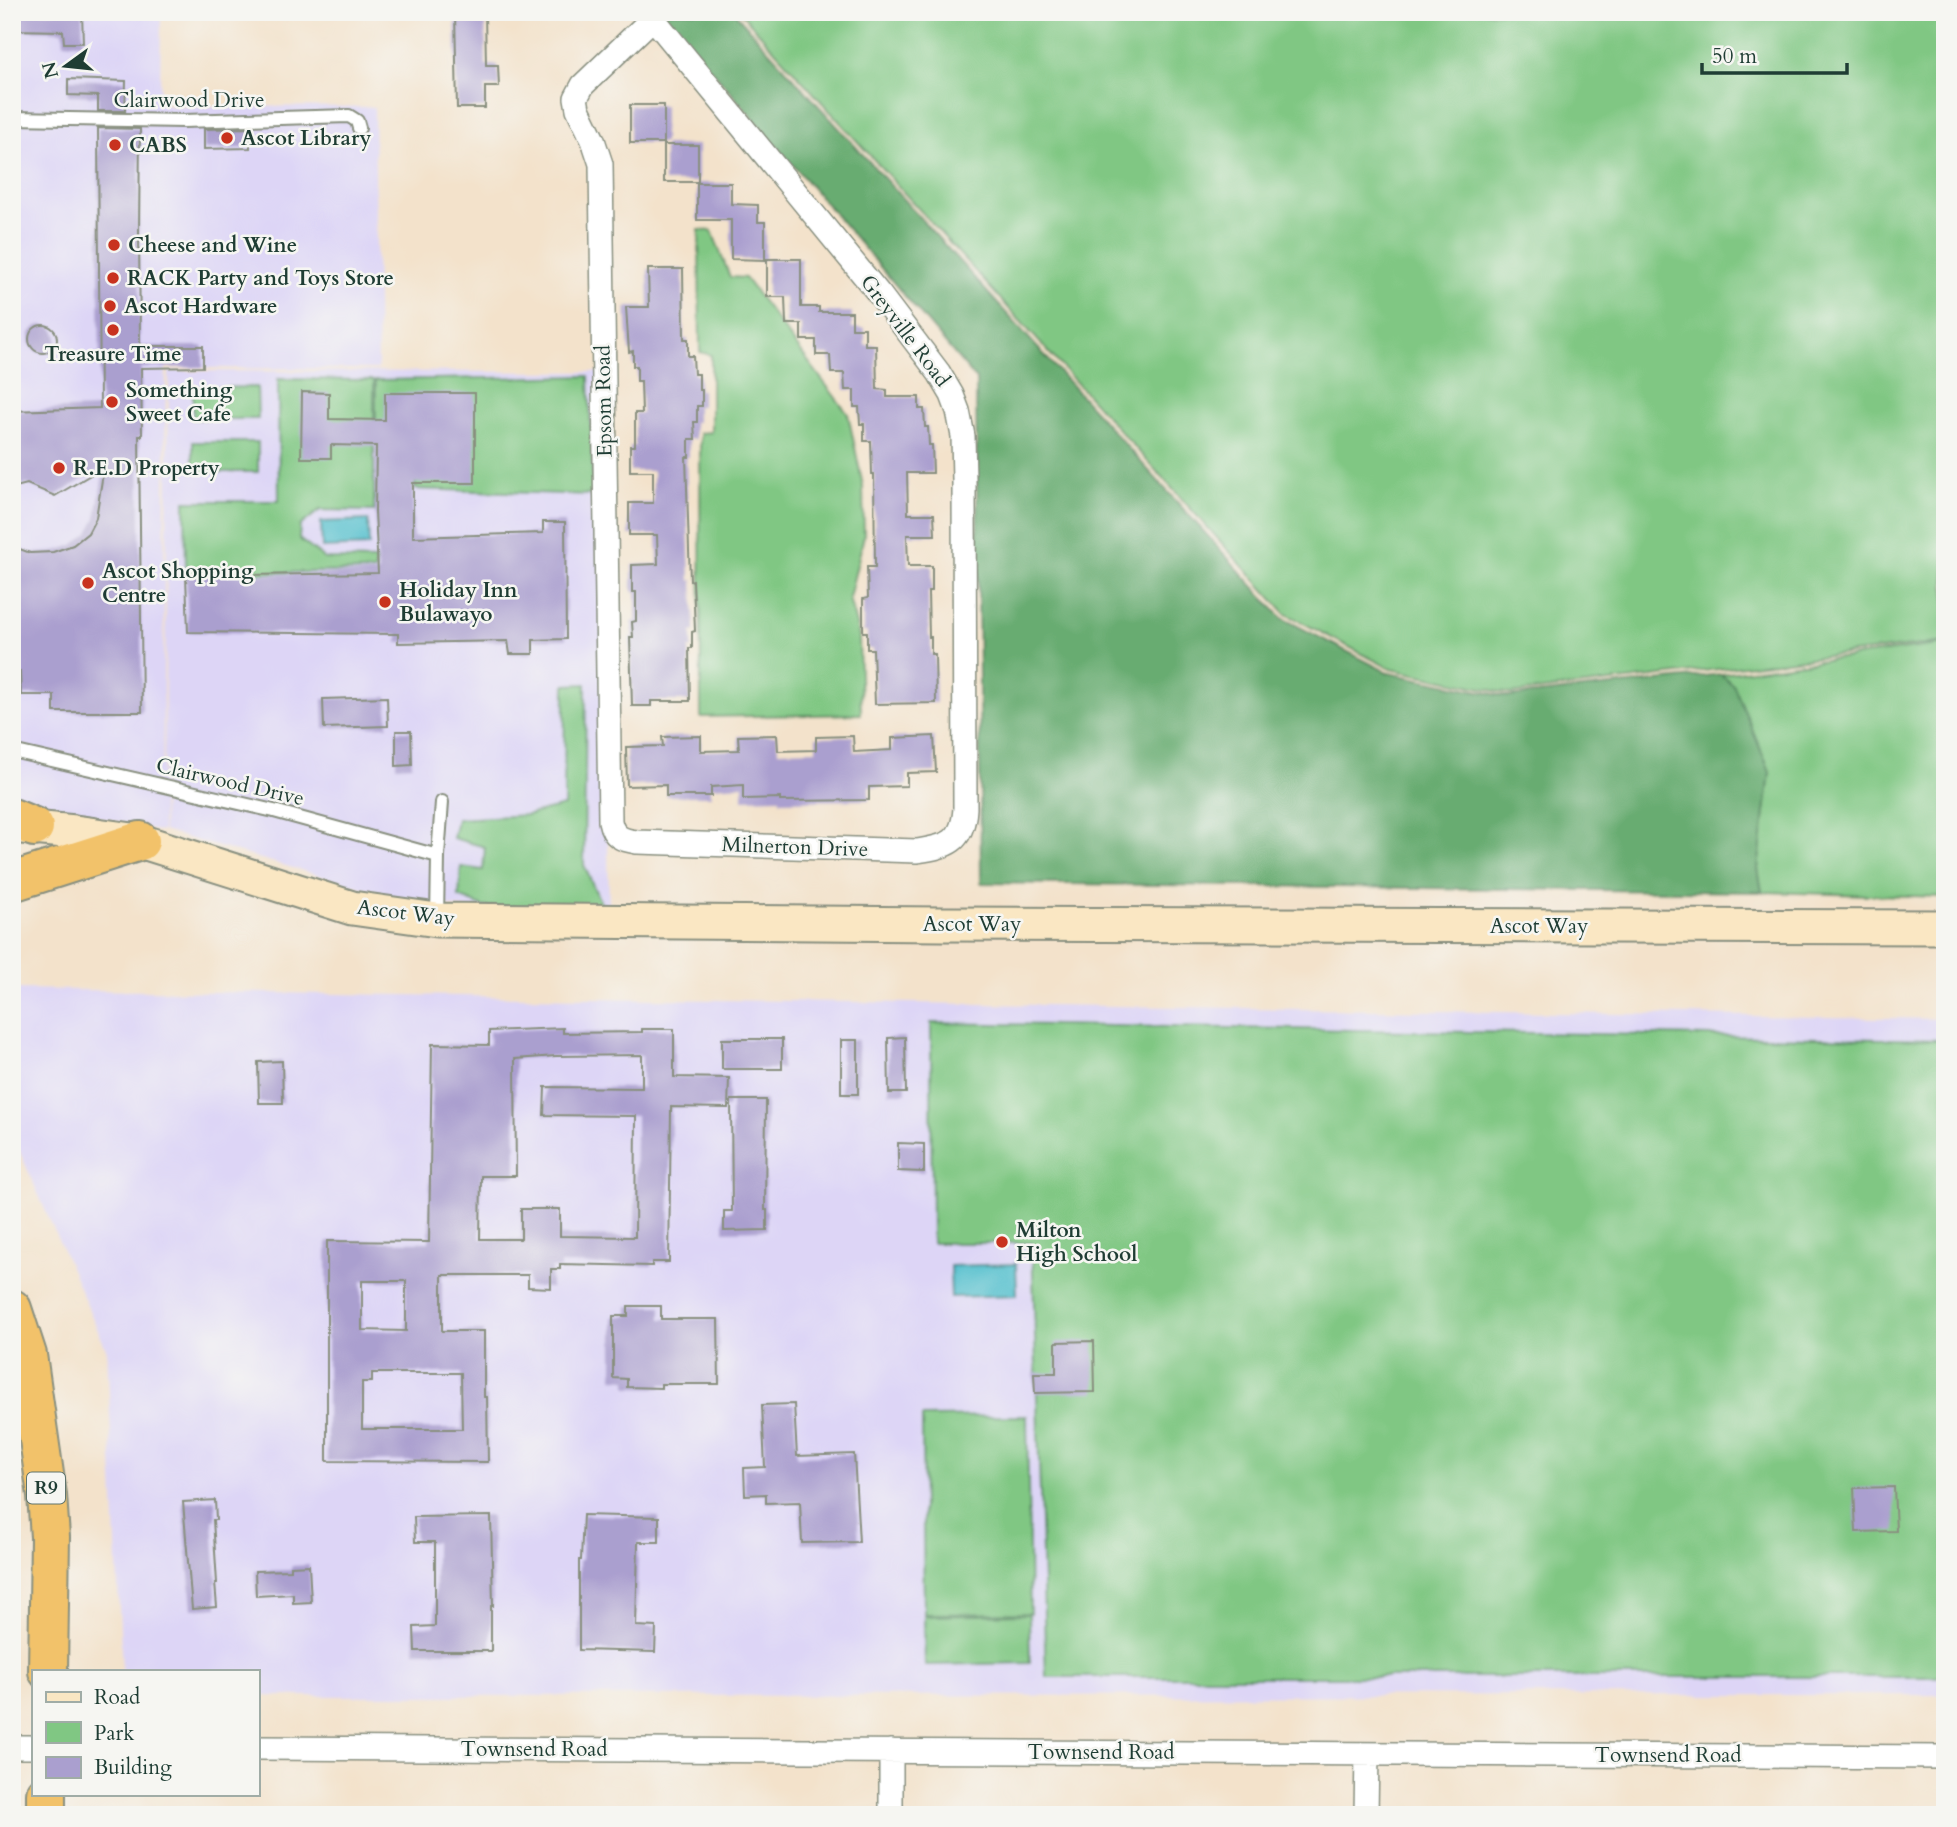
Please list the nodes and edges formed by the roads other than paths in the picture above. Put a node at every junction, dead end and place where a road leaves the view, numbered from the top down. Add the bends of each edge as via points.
1 (650, 15) edge
2 (12, 118) edge
3 (359, 128) dead end
4 (12, 751) edge
5 (442, 803) dead end
6 (965, 808) joint
7 (610, 821) joint
8 (20, 824) edge
9 (140, 841) junction
10 (438, 856) junction
11 (12, 882) edge
12 (437, 920) junction
13 (1945, 927) edge
14 (12, 1309) edge
15 (48, 1670) edge
16 (32, 1746) edge
17 (12, 1747) edge
18 (259, 1748) edge
19 (891, 1751) junction
20 (1367, 1754) junction
21 (1945, 1757) edge
22 (46, 1796) edge
23 (46, 1815) edge
24 (891, 1815) edge
25 (1366, 1815) edge

1 - 6 street, Greyville Road via 880,295 952,395 963,447
1 - 7 street, Epsom Road via 576,98 601,164
2 - 3 lane, Clairwood Drive via 184,121 349,116
4 - 10 lane, Clairwood Drive via 274,811
5 - 10 lane
6 - 7 street, Milnerton Drive via 960,834 933,849 917,851 637,842 621,839 611,831
8 - 9 main road, Ascot Way
9 - 11 highway
9 - 12 main road, Ascot Way via 352,908
10 - 12 lane
12 - 13 main road, Ascot Way
14 - 15 highway, R9 via 27,1355 47,1495
16 - 17 street
18 - 19 street, Townsend Road
19 - 20 street, Townsend Road
19 - 24 street
20 - 21 street, Townsend Road
20 - 25 street
22 - 23 highway

